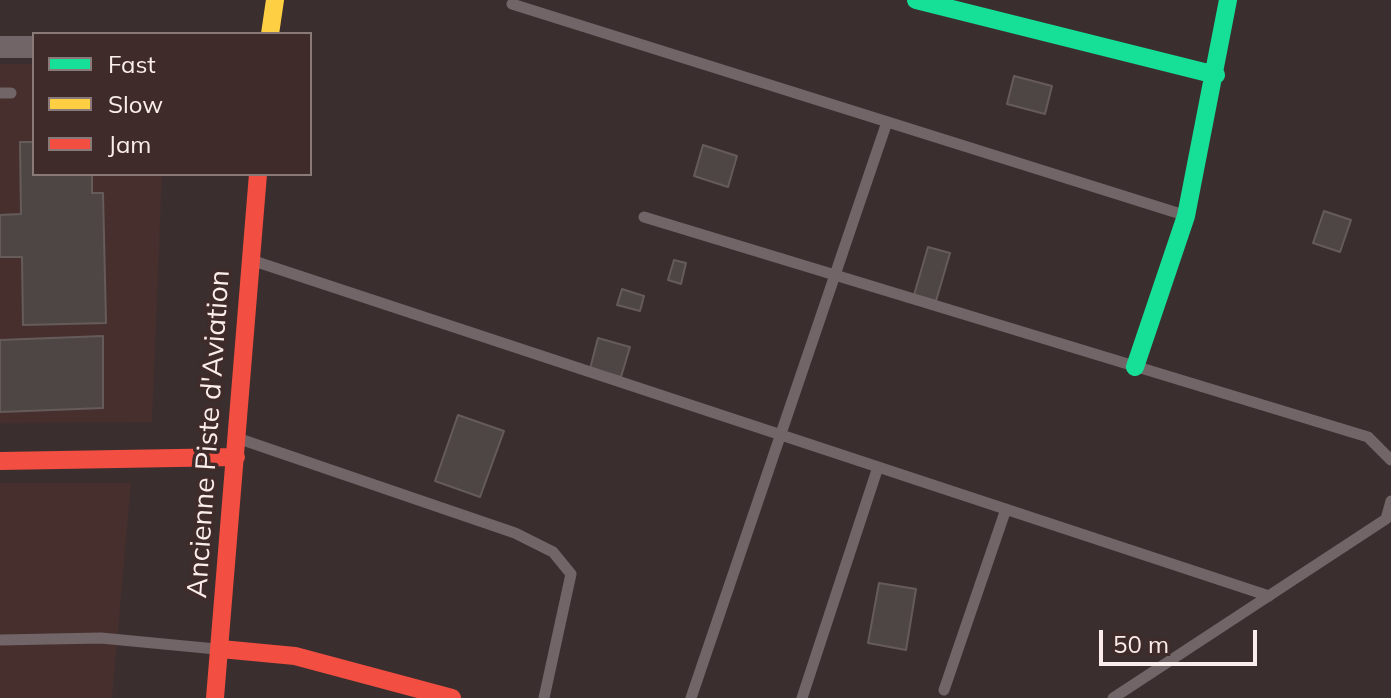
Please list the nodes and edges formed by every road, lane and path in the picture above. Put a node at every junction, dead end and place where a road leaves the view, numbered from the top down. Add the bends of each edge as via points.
1 (275, 0) edge
2 (916, 0) edge
3 (1228, 0) edge
4 (512, 4) dead end
5 (270, 32) edge
6 (0, 47) edge
7 (32, 47) edge
8 (1216, 75) junction
9 (887, 122) junction
10 (258, 176) edge
11 (1186, 216) junction
12 (644, 217) dead end
13 (251, 260) junction
14 (835, 276) junction
15 (1135, 367) junction
16 (781, 435) junction
17 (236, 447) junction
18 (1391, 460) edge
19 (0, 461) edge
20 (878, 467) junction
21 (1391, 501) edge
22 (1006, 509) junction
23 (1269, 596) junction
24 (0, 640) edge
25 (221, 649) junction
26 (944, 690) dead end
27 (215, 698) edge
28 (452, 698) edge
29 (544, 698) edge
30 (691, 698) edge
31 (802, 698) edge
32 (1113, 698) edge

1 - 5 street
2 - 8 street
3 - 8 street
4 - 9 lane
6 - 7 street
8 - 11 street
9 - 11 lane
9 - 14 lane
10 - 13 street, Ancienne Piste d'Aviation
11 - 15 street
12 - 14 lane
13 - 16 lane
13 - 17 street, Ancienne Piste d'Aviation
14 - 15 lane
14 - 16 lane
15 - 18 lane via 1368,437
16 - 20 lane
16 - 30 lane
17 - 19 street
17 - 25 street, Ancienne Piste d'Aviation
17 - 29 lane via 515,533 553,552 571,574
20 - 22 lane
20 - 31 lane
21 - 23 lane via 1386,519
22 - 23 lane
22 - 26 lane
23 - 32 lane
24 - 25 lane via 101,638
25 - 27 street, Ancienne Piste d'Aviation
25 - 28 street via 295,656

